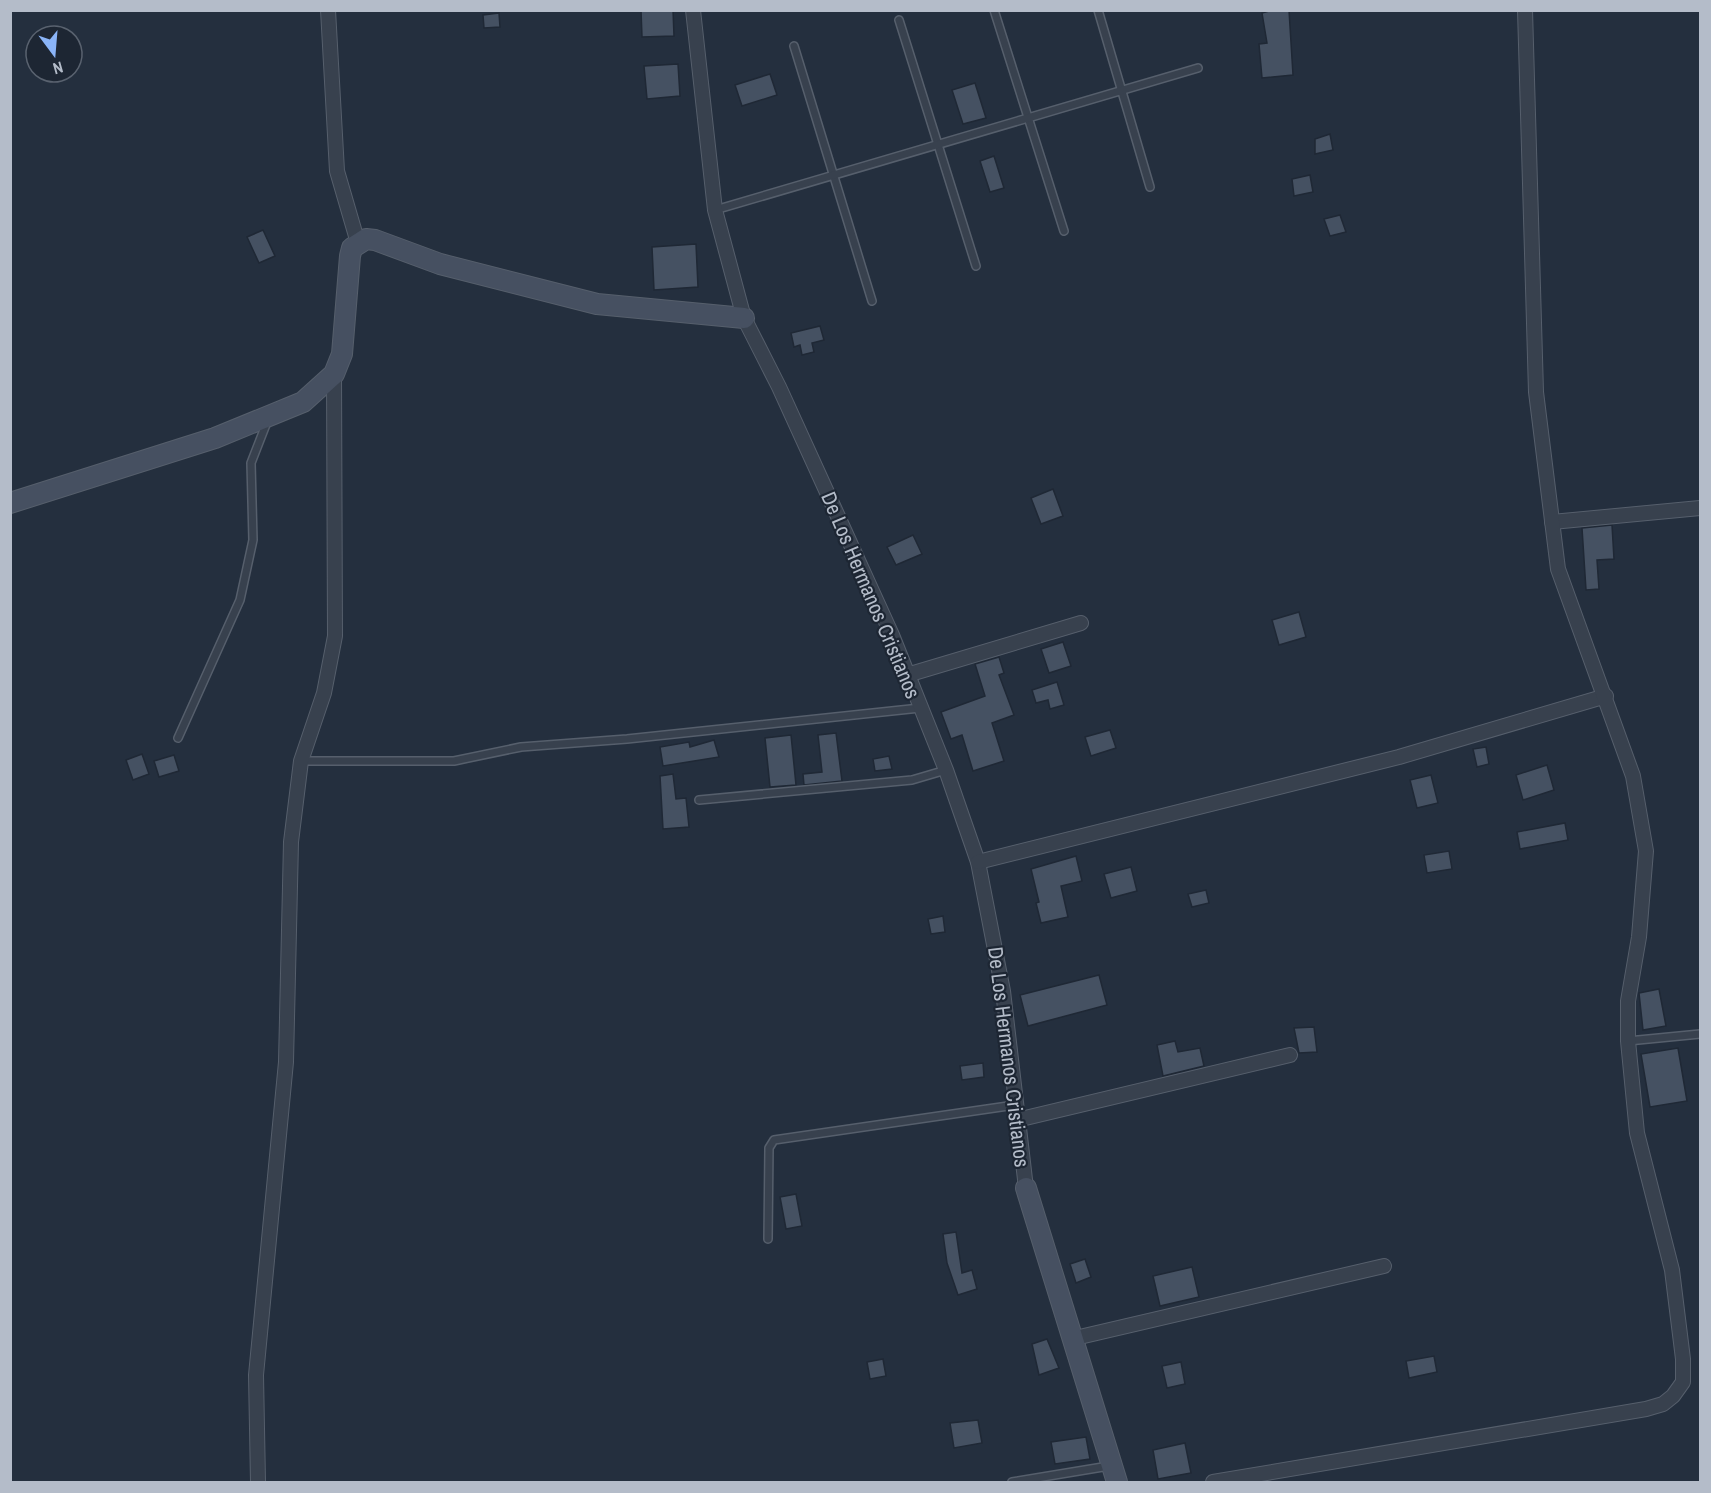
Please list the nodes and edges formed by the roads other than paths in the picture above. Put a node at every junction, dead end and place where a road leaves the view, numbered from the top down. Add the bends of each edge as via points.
1 (328, 10) edge
2 (693, 10) edge
3 (994, 10) edge
4 (1098, 10) edge
5 (1525, 10) edge
6 (899, 20) dead end
7 (794, 46) dead end
8 (1198, 68) dead end
9 (1122, 89) junction
10 (1028, 117) junction
11 (937, 143) junction
12 (834, 174) junction
13 (1150, 187) dead end
14 (715, 210) junction
15 (1064, 231) dead end
16 (358, 243) junction
17 (976, 266) dead end
18 (872, 301) dead end
19 (744, 318) junction
20 (334, 374) junction
21 (269, 416) junction
22 (10, 503) edge
23 (1701, 508) edge
24 (1552, 522) junction
25 (1081, 623) dead end
26 (907, 675) junction
27 (1606, 696) junction
28 (920, 708) junction
29 (178, 738) dead end
30 (301, 761) junction
31 (946, 770) junction
32 (699, 800) dead end
33 (978, 862) junction
34 (1701, 1034) edge
35 (1628, 1041) junction
36 (1290, 1055) dead end
37 (1015, 1105) junction
38 (1017, 1120) junction
39 (1026, 1188) joint
40 (768, 1239) dead end
41 (1384, 1266) dead end
42 (1071, 1339) junction
43 (1114, 1474) edge
44 (258, 1482) edge
45 (1012, 1482) edge
46 (1213, 1482) edge

1 - 16 street via 337,171
2 - 14 street, De Los Hermanos Cristianos
3 - 10 lane
4 - 9 lane
5 - 24 street via 1536,392
6 - 11 lane
7 - 12 lane
8 - 9 lane
9 - 10 lane
9 - 13 lane
10 - 11 lane
10 - 15 lane
11 - 12 lane
11 - 17 lane
12 - 14 lane
12 - 18 lane
14 - 19 street, De Los Hermanos Cristianos
16 - 19 street via 375,240 440,264 597,304
16 - 20 street via 350,256 342,354
19 - 26 street, De Los Hermanos Cristianos via 784,398
20 - 21 street via 303,402
20 - 30 street via 335,636 322,701
21 - 22 street via 215,438
21 - 29 lane via 251,463 253,540 240,600
23 - 24 street
24 - 27 street via 1558,569
25 - 26 street
26 - 28 street, De Los Hermanos Cristianos
27 - 33 street via 1399,757
27 - 35 street via 1633,776 1646,851 1639,937 1628,1001
28 - 30 lane via 521,747 454,761
28 - 31 street, De Los Hermanos Cristianos
30 - 44 street via 289,873 286,1062 259,1327 255,1414
31 - 32 lane via 912,780
31 - 33 street, De Los Hermanos Cristianos
33 - 37 street, De Los Hermanos Cristianos via 1003,991
34 - 35 lane
35 - 46 street via 1637,1133 1672,1270 1683,1359 1683,1382 1674,1396 1646,1409
36 - 38 street
37 - 38 street, De Los Hermanos Cristianos
37 - 40 lane via 774,1140 769,1148
38 - 39 street, De Los Hermanos Cristianos
39 - 42 street
41 - 42 street
42 - 43 street
43 - 45 lane

